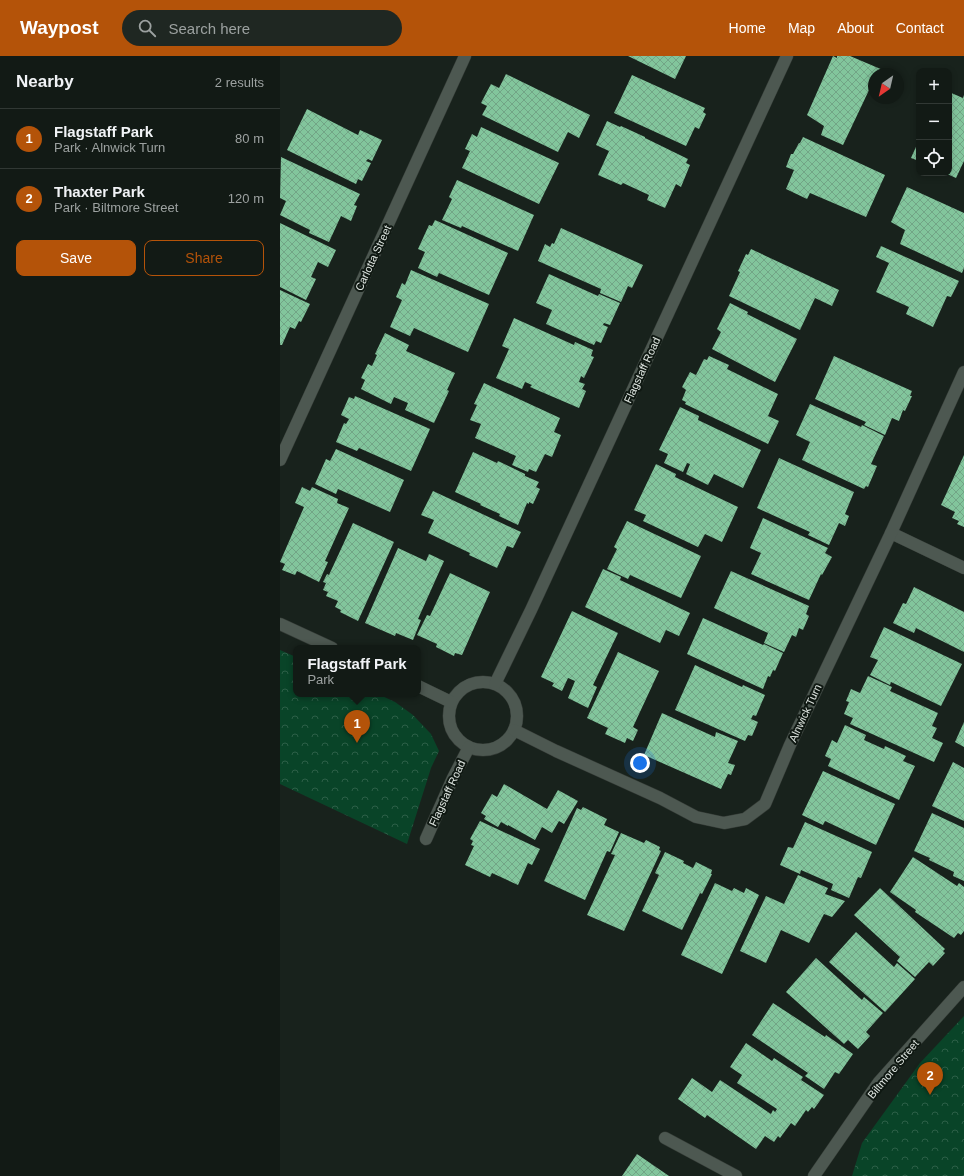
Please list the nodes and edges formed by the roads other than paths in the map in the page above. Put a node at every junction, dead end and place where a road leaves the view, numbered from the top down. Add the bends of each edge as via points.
1 (466, 56) edge
2 (786, 56) edge
3 (964, 372) edge
4 (280, 460) edge
5 (891, 533) junction
6 (964, 568) edge
7 (280, 624) edge
8 (326, 645) edge
9 (495, 684) junction
10 (421, 687) edge
11 (451, 702) junction
12 (514, 730) junction
13 (470, 747) junction
14 (426, 838) dead end
15 (964, 987) edge
16 (665, 1138) dead end
17 (736, 1176) edge
18 (814, 1176) edge

1 - 4 street, Carlotta Street
2 - 9 street, Flagstaff Road via 538,596
3 - 5 street, Alnwick Turn
5 - 6 street
5 - 12 street, Alnwick Turn via 765,804 746,819 724,823 696,817
7 - 8 street
9 - 11 street via 485,681 474,682 465,686
9 - 12 street via 505,689 512,698 517,719
10 - 11 street
11 - 13 street via 448,712 453,733 460,742
12 - 13 street via 509,738 491,749 480,750
13 - 14 street, Flagstaff Road via 452,778
15 - 18 street, Biltmore Street via 879,1082
16 - 17 street

